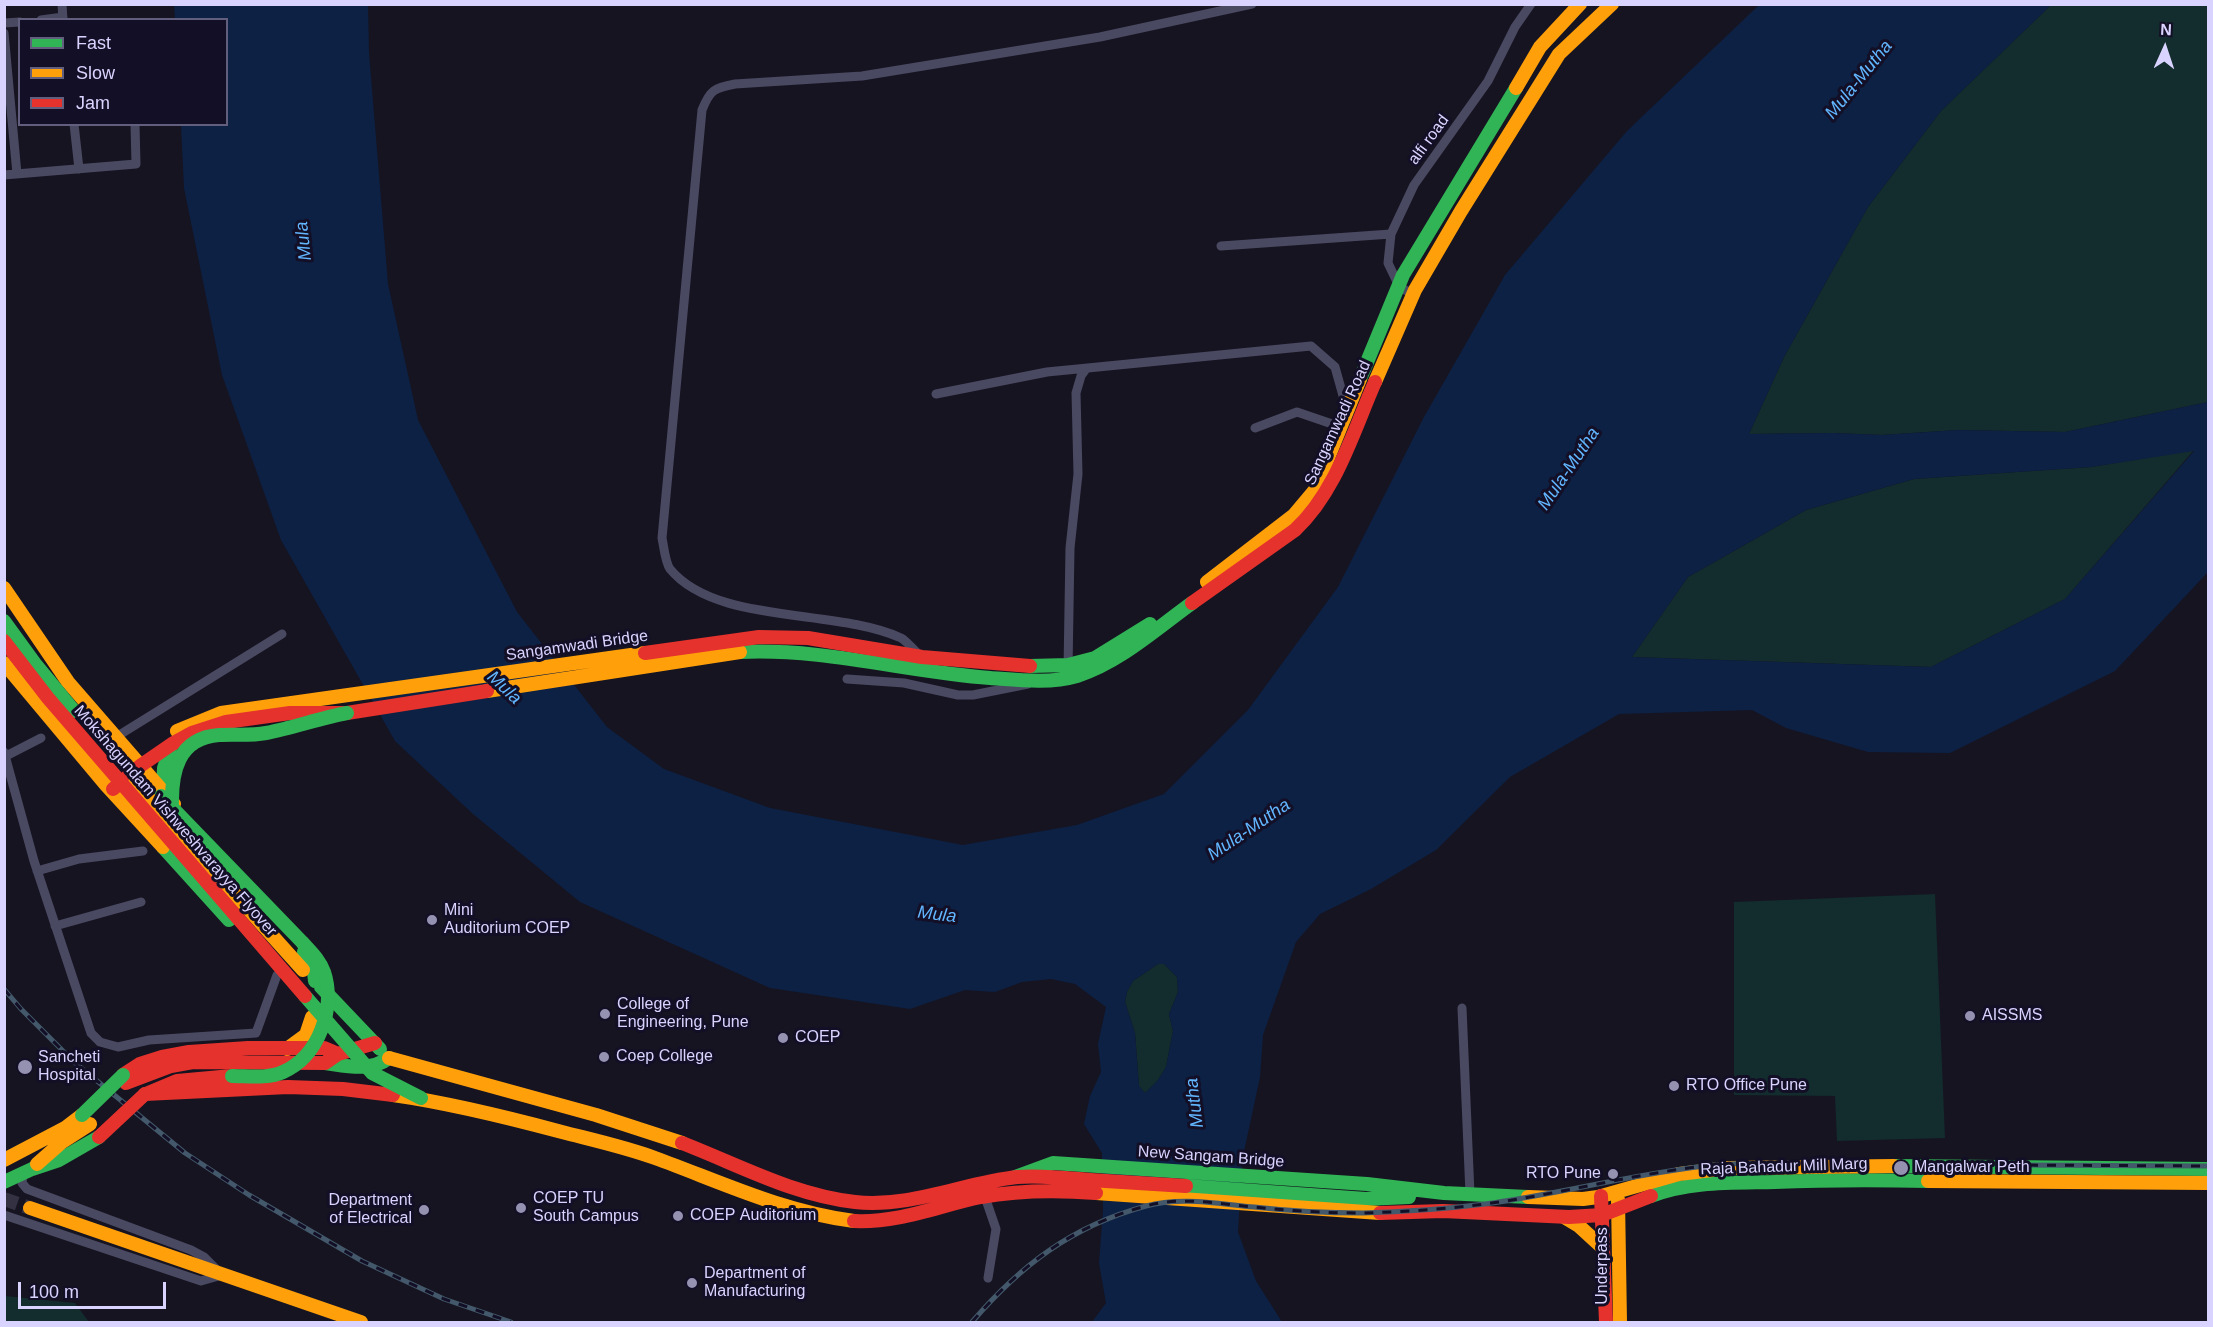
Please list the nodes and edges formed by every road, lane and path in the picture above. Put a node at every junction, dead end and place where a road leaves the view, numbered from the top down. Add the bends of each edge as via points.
1 (62, 4) edge
2 (1252, 4) edge
3 (1531, 4) edge
4 (1580, 4) edge
5 (1612, 4) edge
6 (63, 18) edge
7 (4, 33) edge
8 (74, 126) edge
9 (135, 126) edge
10 (79, 168) junction
11 (17, 174) junction
12 (4, 175) edge
13 (1391, 234) junction
14 (1221, 246) dead end
15 (1399, 286) junction
16 (1413, 295) junction
17 (1086, 369) junction
18 (936, 394) dead end
19 (1347, 410) junction
20 (1341, 427) junction
21 (1255, 428) dead end
22 (4, 588) edge
23 (4, 621) edge
24 (282, 634) dead end
25 (4, 641) edge
26 (725, 647) junction
27 (4, 663) edge
28 (921, 664) junction
29 (1068, 671) junction
30 (1042, 674) junction
31 (847, 679) dead end
32 (347, 712) junction
33 (188, 730) junction
34 (116, 737) junction
35 (40, 738) dead end
36 (171, 746) junction
37 (5, 754) edge
38 (139, 763) junction
39 (116, 780) junction
40 (163, 791) junction
41 (172, 807) junction
42 (143, 851) dead end
43 (37, 872) junction
44 (141, 902) dead end
45 (55, 926) junction
46 (277, 975) junction
47 (315, 981) junction
48 (1462, 1008) dead end
49 (312, 1017) junction
50 (375, 1043) junction
51 (288, 1049) junction
52 (341, 1054) junction
53 (389, 1059) junction
54 (325, 1062) junction
55 (355, 1066) junction
56 (125, 1079) junction
57 (146, 1094) junction
58 (421, 1098) junction
59 (86, 1120) junction
60 (4, 1160) edge
61 (2208, 1169) edge
62 (27, 1171) junction
63 (2031, 1175) junction
64 (1053, 1177) junction
65 (6, 1182) edge
66 (2208, 1183) edge
67 (1366, 1184) joint
68 (1618, 1191) junction
69 (1470, 1194) junction
70 (1601, 1196) junction
71 (985, 1197) junction
72 (1399, 1197) junction
73 (1365, 1206) junction
74 (30, 1208) tunnel mouth
75 (1619, 1209) junction
76 (1398, 1212) junction
77 (4, 1215) edge
78 (1602, 1215) junction
79 (1562, 1216) junction
80 (1603, 1248) junction
81 (222, 1275) junction
82 (988, 1278) dead end
83 (361, 1323) edge
84 (1606, 1323) edge
85 (1620, 1323) edge

1 - 6 street
2 - 28 street via 1100,37 862,76 735,84 717,87 708,95 702,110 662,538 669,568 693,590 727,604 858,625 904,638
3 - 13 street, alfi road via 1488,81 1414,185
4 - 15 main road, Sangamwadi Road via 1540,47
5 - 16 main road, Sangamwadi Road via 1559,54
7 - 11 street
8 - 10 street
9 - 10 street via 136,164
10 - 11 street
11 - 12 street
13 - 14 street
13 - 15 street, alfi road via 1388,263
15 - 16 street
15 - 19 main road, Sangamwadi Road
16 - 29 main road, Sangamwadi Road via 1340,463 1310,516 1295,531 1132,648 1089,672
17 - 18 street via 1047,372
17 - 19 street via 1311,346 1335,368
17 - 29 street via 1076,393 1078,465 1070,548
19 - 20 main road, Sangamwadi Road
20 - 21 street via 1298,412
20 - 29 main road, Sangamwadi Road via 1315,490 1294,515 1150,624
22 - 34 main road via 68,682
23 - 39 main road, Mokshagundam Vishweshvarayya Flyover, bridge
24 - 34 street
25 - 58 main road, Mokshagundam Vishweshvarayya Flyover, bridge via 56,707 354,1053 372,1072
26 - 28 main road, Sangamwadi Bridge via 759,637 808,638
26 - 32 main road, Sangamwadi Bridge
26 - 33 main road, Sangamwadi Bridge via 221,713
27 - 39 main road via 38,706
28 - 30 main road, Sangamwadi Road
29 - 30 main road, Sangamwadi Road
30 - 31 street via 974,695 904,683
32 - 33 main road, Sangamwadi Bridge via 301,712
32 - 41 main road, bridge via 262,733 208,736 196,741 179,758 171,789
33 - 36 main road, Sangamwadi Bridge
33 - 38 main road, Sangamwadi Bridge
34 - 38 main road
35 - 37 street
36 - 38 main road, Sangamwadi Bridge
36 - 40 main road via 162,774
37 - 43 street
38 - 39 main road, Sangamwadi Bridge
38 - 40 main road
39 - 41 main road, Mokshagundam Vishweshvarayya Flyover, bridge via 150,785
39 - 46 main road via 168,853
39 - 47 main road, Mokshagundam Vishweshvarayya Flyover, bridge
40 - 47 main road via 313,963
41 - 57 main road, Mokshagundam Vishweshvarayya Flyover, bridge via 317,960 324,972 327,997 325,1017 313,1049 282,1072 189,1078 162,1084
42 - 43 street via 79,859
43 - 45 street
44 - 45 street
45 - 46 street via 91,1033 100,1042 118,1047 149,1040 256,1033
46 - 49 main road
47 - 50 main road, Mokshagundam Vishweshvarayya Flyover
48 - 69 street
49 - 51 main road via 303,1039
49 - 52 main road
50 - 52 main road
50 - 53 main road, Mokshagundam Vishweshvarayya Flyover
51 - 52 main road via 324,1048
51 - 56 main road via 183,1052 139,1064
52 - 54 main road
52 - 55 main road
53 - 55 main road via 376,1066
53 - 64 main road via 663,1136 771,1181 831,1199 859,1203 904,1200 1015,1178
54 - 55 main road
54 - 56 main road via 193,1062
56 - 59 main road, bridge
57 - 58 main road, Mokshagundam Vishweshvarayya Flyover, bridge via 306,1087
57 - 62 main road, Mokshagundam Vishweshvarayya Flyover, bridge via 99,1137 60,1160
58 - 71 main road, Mokshagundam Vishweshvarayya Flyover via 653,1157 767,1202 827,1218 858,1222 890,1220
59 - 60 main road
59 - 62 main road
61 - 63 main road, Raja Bahadur Mill Marg
62 - 65 main road
62 - 81 street via 22,1182 27,1189 191,1250
63 - 66 main road, Raja Bahadur Mill Marg
63 - 68 main road, Raja Bahadur Mill Marg via 1844,1166 1713,1169
63 - 75 main road, Raja Bahadur Mill Marg via 1714,1183 1659,1193
64 - 67 main road, New Sangam Bridge
64 - 71 main road, Mokshagundam Vishweshvarayya Flyover
64 - 73 main road
67 - 69 main road, Raja Bahadur Mill Marg
68 - 70 main road, Raja Bahadur Mill Marg
68 - 75 main road, Underpass
69 - 70 main road, Raja Bahadur Mill Marg via 1583,1199
69 - 72 main road, Raja Bahadur Mill Marg
70 - 78 main road, Underpass
71 - 82 street via 996,1229
72 - 73 main road, Raja Bahadur Mill Marg
72 - 76 main road
73 - 76 main road, Raja Bahadur Mill Marg
74 - 81 main road
75 - 78 main road, Raja Bahadur Mill Marg
75 - 85 main road, Underpass
76 - 79 main road, Raja Bahadur Mill Marg
77 - 81 street via 201,1281
78 - 79 main road, Raja Bahadur Mill Marg
78 - 80 main road, Underpass
79 - 80 main road
80 - 84 main road, Underpass
81 - 83 main road

